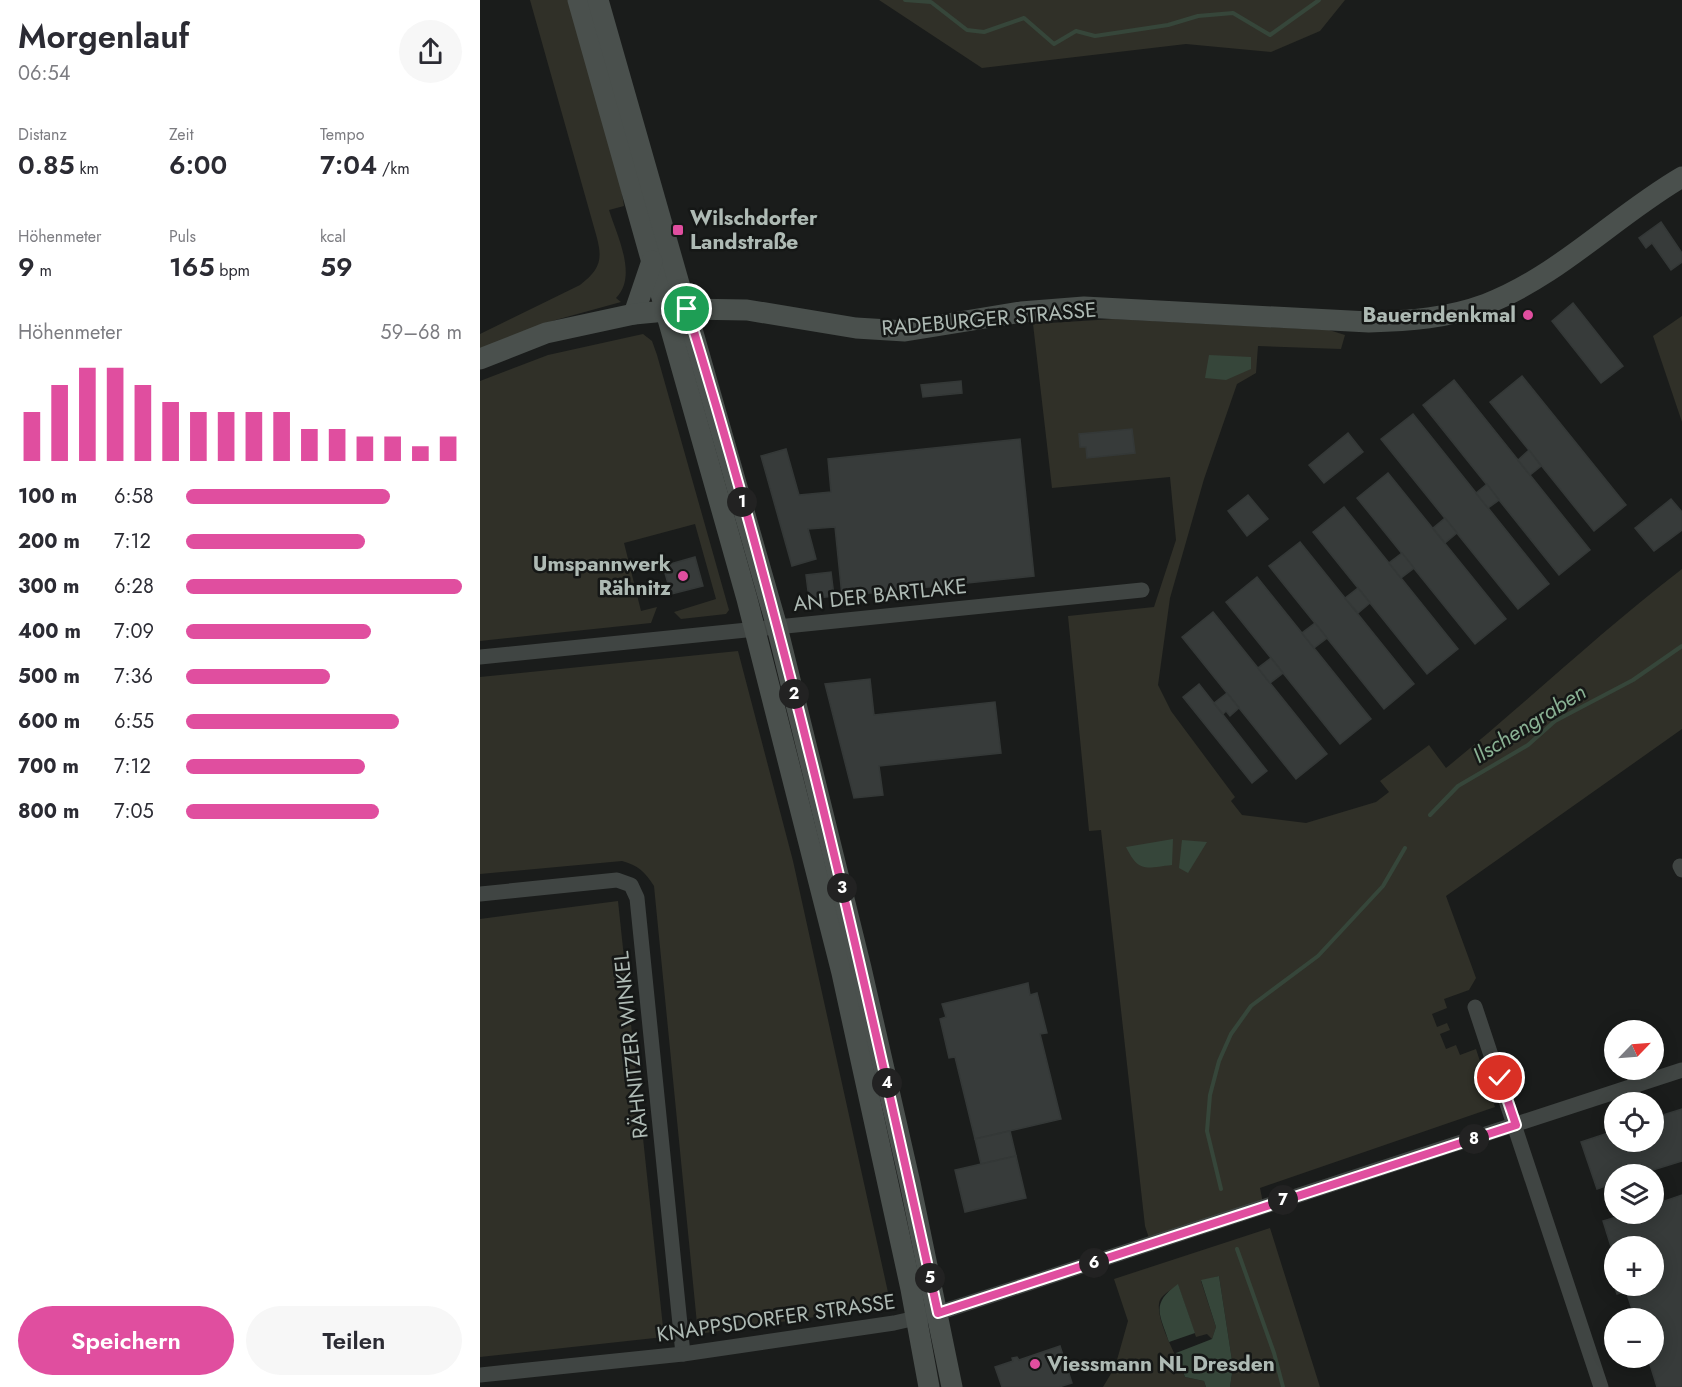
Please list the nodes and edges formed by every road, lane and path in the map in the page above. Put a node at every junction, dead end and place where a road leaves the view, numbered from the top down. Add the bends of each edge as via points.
1 (579, 0) edge
2 (598, 0) edge
3 (1682, 177) edge
4 (652, 261) junction
5 (676, 311) junction
6 (633, 314) junction
7 (480, 359) edge
8 (1142, 590) dead end
9 (777, 627) junction
10 (754, 629) junction
11 (480, 657) edge
12 (480, 894) edge
13 (1475, 1007) dead end
14 (1682, 1070) edge
15 (1516, 1125) junction
16 (938, 1313) junction
17 (916, 1318) junction
18 (683, 1354) junction
19 (480, 1375) edge
20 (929, 1387) edge
21 (952, 1387) edge
22 (1602, 1387) edge

1 - 4 main road
2 - 5 main road
3 - 5 main road, RADEBURGER STRASSE via 1537,278 1487,303 1416,321 1084,307 1021,312 905,331 856,328 747,310
4 - 5 main road
4 - 6 main road
5 - 6 main road, RADEBURGER STRASSE
5 - 9 main road
5 - 10 main road
6 - 7 main road, RADEBURGER STRASSE via 546,333
8 - 9 street, AN DER BARTLAKE
9 - 10 street, AN DER BARTLAKE
9 - 16 main road via 858,957
10 - 11 street, AN DER BARTLAKE
10 - 17 main road via 842,973
12 - 18 street, RÄHNITZER WINKEL via 617,880 631,885 637,897
13 - 15 street
14 - 15 street, KNAPPSDORFER STRASSE
15 - 16 street, KNAPPSDORFER STRASSE
15 - 22 street
16 - 17 street, KNAPPSDORFER STRASSE
16 - 21 main road
17 - 18 street, KNAPPSDORFER STRASSE
17 - 20 main road
18 - 19 street, KNAPPSDORFER STRASSE

